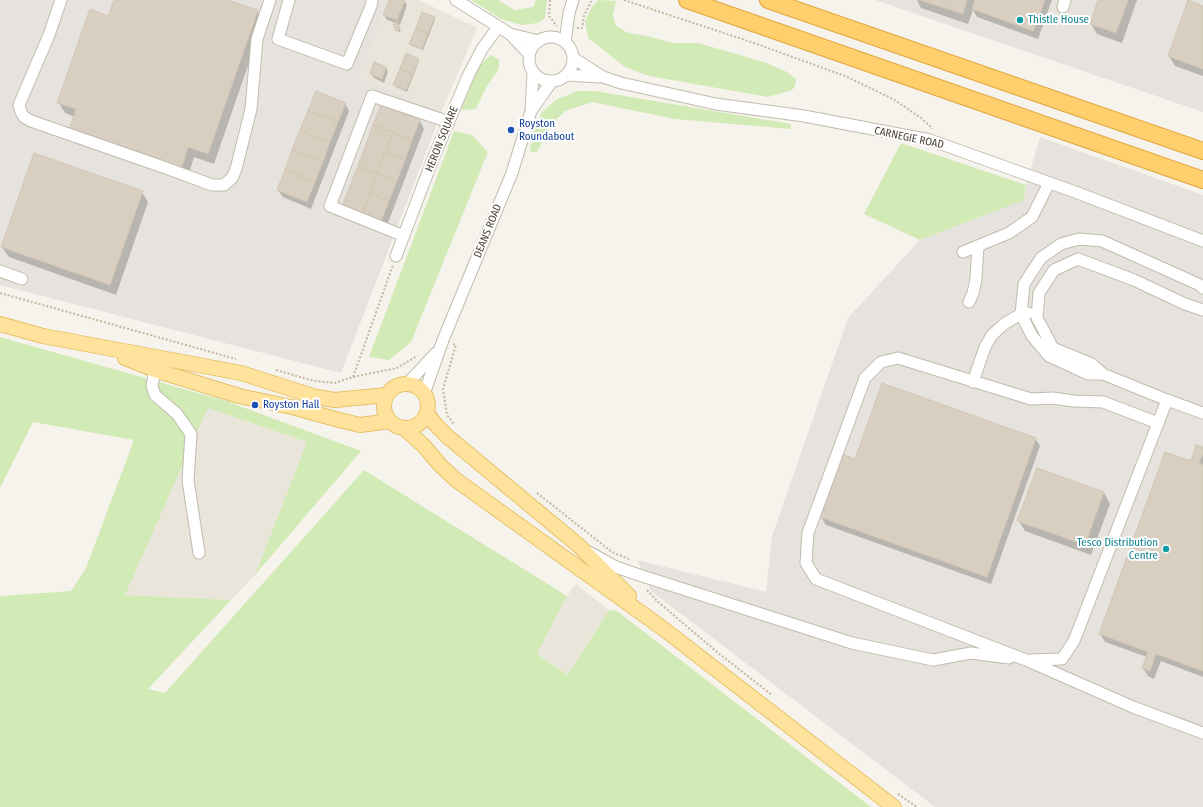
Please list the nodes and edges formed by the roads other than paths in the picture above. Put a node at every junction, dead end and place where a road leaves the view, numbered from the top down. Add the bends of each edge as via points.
1 (61, 0) edge
2 (270, 0) edge
3 (289, 0) edge
4 (372, 0) edge
5 (456, 0) edge
6 (573, 0) edge
7 (687, 0) edge
8 (768, 0) edge
9 (498, 27) junction
10 (563, 28) junction
11 (510, 34) junction
12 (551, 37) junction
13 (539, 41) junction
14 (565, 42) junction
15 (529, 54) junction
16 (573, 58) junction
17 (533, 72) junction
18 (566, 75) junction
19 (603, 77) junction
20 (552, 81) junction
21 (531, 111) junction
22 (449, 122) junction
23 (1203, 151) edge
24 (1203, 180) edge
25 (1050, 183) junction
26 (404, 236) junction
27 (1203, 241) edge
28 (978, 246) junction
29 (963, 252) dead end
30 (396, 256) road end
31 (0, 271) edge
32 (22, 279) dead end
33 (1203, 288) edge
34 (969, 302) dead end
35 (1203, 310) edge
36 (1038, 312) junction
37 (1021, 314) junction
38 (0, 324) edge
39 (98, 347) junction
40 (439, 349) junction
41 (155, 370) junction
42 (1103, 374) junction
43 (974, 382) junction
44 (407, 384) junction
45 (424, 394) junction
46 (387, 395) junction
47 (1167, 400) junction
48 (427, 413) junction
49 (1203, 413) edge
50 (390, 421) junction
51 (1158, 423) junction
52 (404, 428) junction
53 (578, 545) junction
54 (199, 553) dead end
55 (661, 627) junction
56 (1026, 660) junction
57 (1203, 733) edge
58 (894, 807) edge

1 - 2 street via 19,105 24,117 212,185 224,184 232,178 236,169 250,109 257,39
3 - 4 street via 278,39 347,64
5 - 9 street
6 - 10 street
7 - 24 highway
8 - 23 highway
9 - 11 street
9 - 22 street, HERON SQUARE via 482,49 468,76
10 - 12 street
10 - 14 street
11 - 13 street
11 - 15 street
12 - 13 street
12 - 14 street
13 - 15 street
14 - 16 street
15 - 17 street
16 - 18 street
16 - 19 street, CARNEGIE ROAD
17 - 20 street via 538,77
17 - 21 street, DEANS ROAD
18 - 19 street, CARNEGIE ROAD
18 - 20 street
19 - 25 street, CARNEGIE ROAD via 716,104 804,116 930,140
20 - 21 street, DEANS ROAD
21 - 40 street, DEANS ROAD via 512,173
22 - 26 street, HERON SQUARE
22 - 26 street via 372,96 330,206
25 - 27 street, CARNEGIE ROAD
25 - 28 street via 1032,217 1009,233
26 - 30 street, HERON SQUARE
28 - 29 street
28 - 34 street via 976,279
31 - 32 street
33 - 37 street via 1102,241 1079,238 1060,244 1041,258 1024,284
35 - 36 street via 1078,259 1054,270 1039,293
36 - 37 street
36 - 42 street via 1037,318 1053,348 1092,364
37 - 42 street via 1032,336 1049,356 1088,374
37 - 43 street via 992,335 985,347
38 - 39 main road
39 - 41 main road
39 - 46 main road via 241,373 322,398 336,400
40 - 44 street, DEANS ROAD
40 - 45 street, DEANS ROAD
41 - 50 main road via 239,396 360,425
41 - 54 street via 152,386 155,395 177,414 191,434 188,480
42 - 47 street
43 - 51 street via 1030,399 1103,402
43 - 56 street via 898,358 881,362 865,378 808,533 806,563 816,579
44 - 45 main road via 417,387
44 - 46 main road via 397,386
45 - 48 main road via 428,401
46 - 50 main road via 384,408
47 - 49 street
47 - 51 street
48 - 52 main road via 413,427
48 - 53 main road via 448,437
50 - 52 main road
51 - 56 street via 1074,641 1062,659
52 - 55 main road via 456,480
53 - 55 main road
53 - 56 street via 616,567 852,643 933,660 971,654
55 - 58 main road
56 - 57 street via 1134,707

